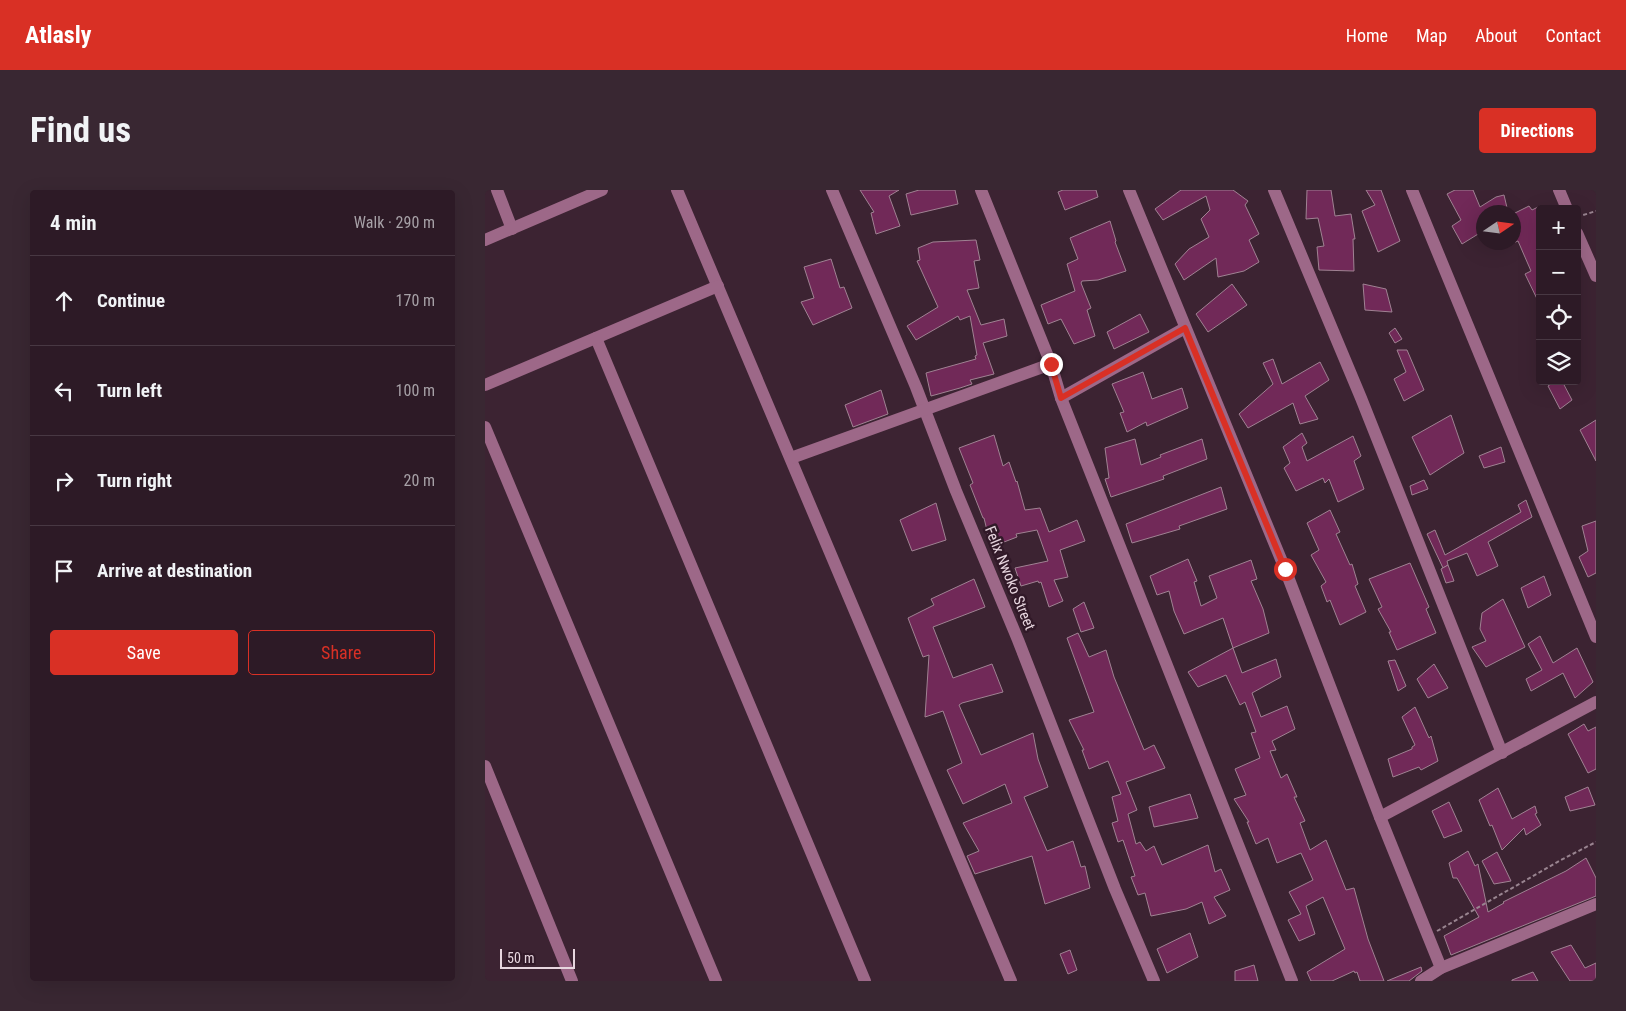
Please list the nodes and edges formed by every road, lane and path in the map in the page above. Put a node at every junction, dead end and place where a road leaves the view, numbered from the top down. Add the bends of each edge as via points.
1 (497, 190) edge
2 (602, 190) edge
3 (677, 190) edge
4 (832, 190) edge
5 (981, 190) edge
6 (1129, 190) edge
7 (1274, 190) edge
8 (1411, 190) edge
9 (1559, 190) edge
10 (1565, 205) edge
11 (1596, 211) edge
12 (1581, 216) edge
13 (512, 229) junction
14 (485, 240) edge
15 (1581, 242) edge
16 (1596, 276) edge
17 (718, 286) junction
18 (1185, 328) junction
19 (596, 338) junction
20 (1051, 364) junction
21 (485, 385) edge
22 (1061, 398) junction
23 (924, 410) junction
24 (485, 427) edge
25 (791, 458) junction
26 (1596, 637) edge
27 (1596, 702) edge
28 (1502, 753) junction
29 (485, 766) edge
30 (1380, 817) junction
31 (1596, 842) edge
32 (1596, 904) edge
33 (1428, 937) junction
34 (1441, 968) junction
35 (572, 981) edge
36 (716, 981) edge
37 (865, 981) edge
38 (1011, 981) edge
39 (1154, 981) edge
40 (1292, 981) edge
41 (1421, 981) edge

1 - 13 street
2 - 13 street
3 - 17 street
4 - 23 street, Felix Nwoko Street
5 - 20 street
6 - 18 street
7 - 28 street via 1361,398
8 - 26 street
9 - 10 street
11 - 12 path
13 - 14 street
15 - 16 street
17 - 19 street
17 - 25 street
18 - 22 street
18 - 30 street via 1285,569
19 - 21 street
19 - 37 street
20 - 22 street
20 - 23 street
22 - 40 street
23 - 25 street
23 - 39 street, Felix Nwoko Street
24 - 36 street
25 - 38 street
27 - 28 street
28 - 30 street
29 - 35 street
30 - 33 street
31 - 33 path
32 - 34 street
33 - 34 street
34 - 41 street

